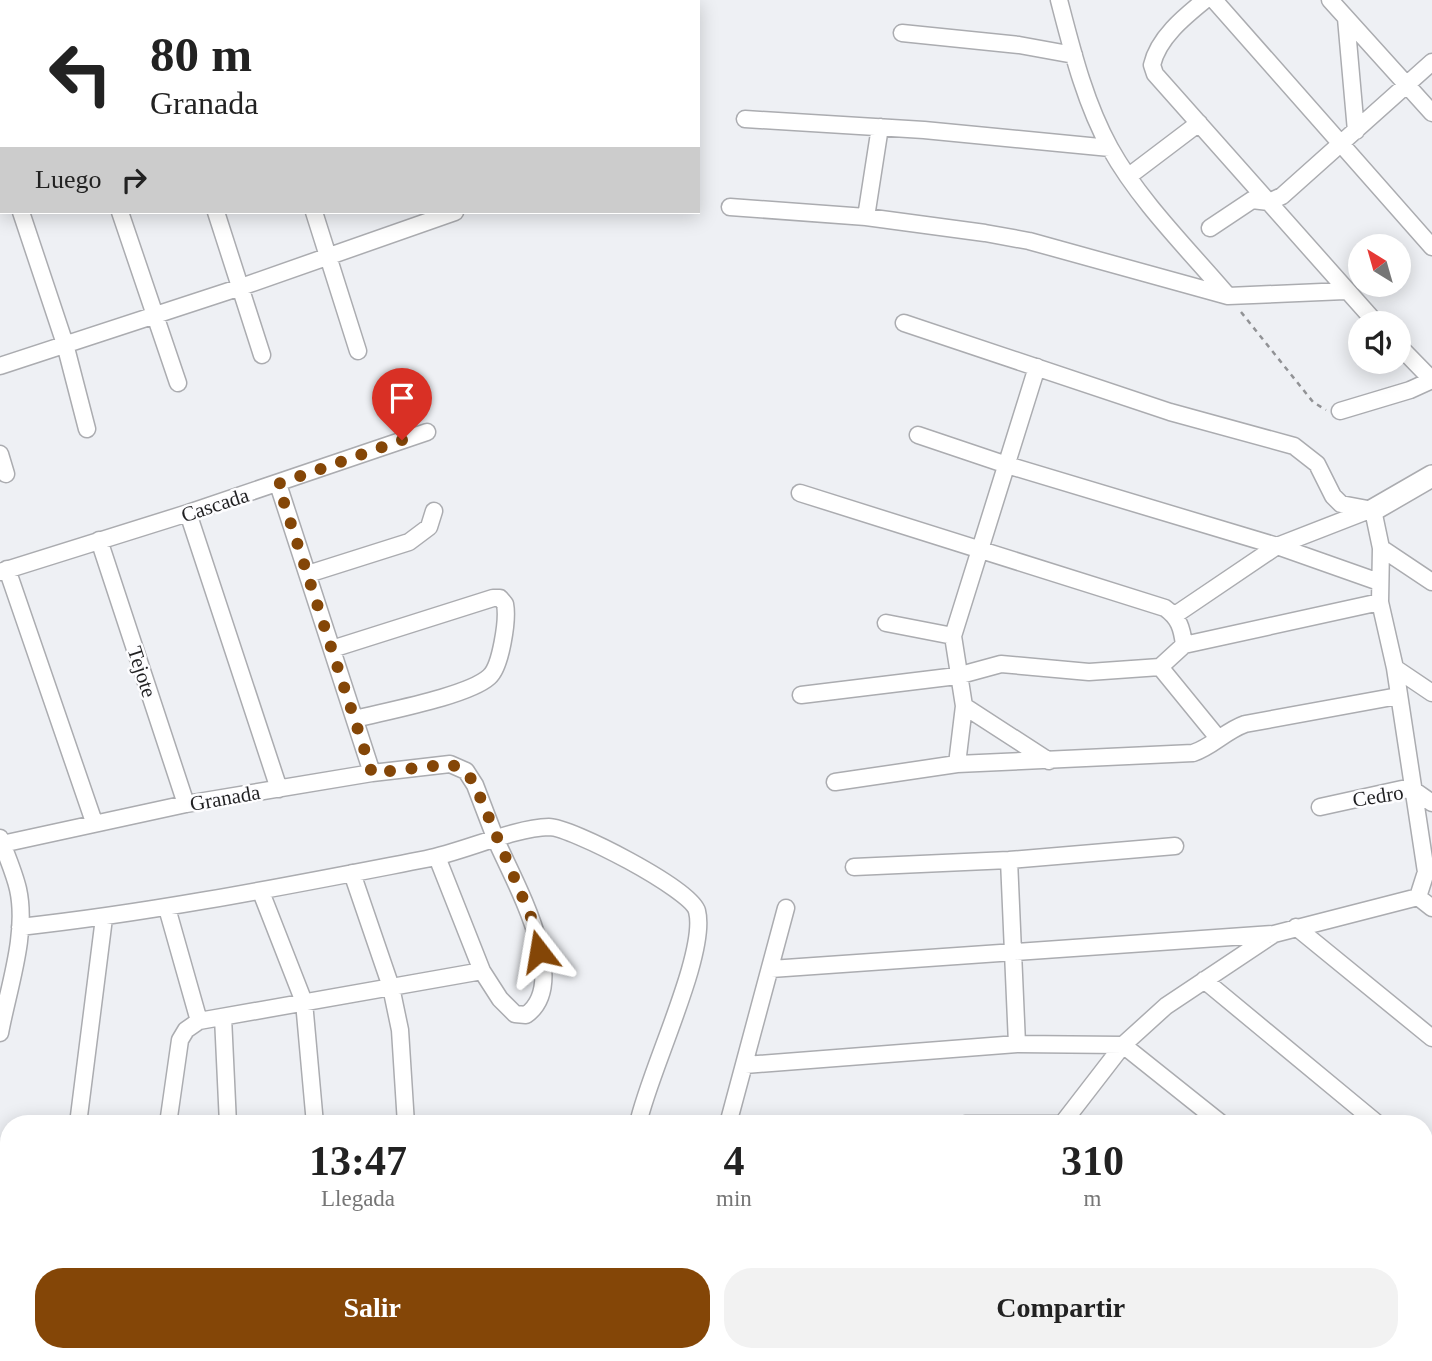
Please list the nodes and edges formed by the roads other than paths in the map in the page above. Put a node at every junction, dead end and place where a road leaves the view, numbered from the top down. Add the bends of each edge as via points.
1 (1205, 0) edge
2 (1214, 0) edge
3 (1330, 0) edge
4 (1060, 1) edge
5 (1346, 18) junction
6 (902, 33) dead end
7 (1074, 55) junction
8 (1432, 62) edge
9 (1406, 85) junction
10 (1432, 113) edge
11 (745, 119) dead end
12 (1199, 123) junction
13 (880, 127) junction
14 (1356, 131) junction
15 (1339, 146) junction
16 (1110, 148) junction
17 (1129, 176) junction
18 (1269, 202) junction
19 (730, 207) dead end
20 (22, 214) edge
21 (121, 214) edge
22 (217, 214) edge
23 (315, 214) edge
24 (442, 214) edge
25 (866, 217) junction
26 (411, 219) edge
27 (1210, 228) dead end
28 (1432, 247) edge
29 (329, 256) junction
30 (241, 287) junction
31 (1345, 291) junction
32 (1228, 296) junction
33 (1364, 311) edge
34 (156, 315) junction
35 (904, 323) dead end
36 (65, 344) junction
37 (358, 351) dead end
38 (262, 355) dead end
39 (1411, 358) edge
40 (0, 366) edge
41 (1037, 366) junction
42 (1432, 380) edge
43 (178, 383) dead end
44 (1340, 411) road end
45 (88, 429) dead end
46 (427, 432) dead end
47 (918, 435) dead end
48 (0, 454) edge
49 (1007, 465) junction
50 (6, 474) dead end
51 (1432, 476) edge
52 (278, 484) junction
53 (800, 493) dead end
54 (1373, 510) junction
55 (434, 511) dead end
56 (188, 513) junction
57 (99, 540) junction
58 (1277, 546) junction
59 (979, 548) junction
60 (1381, 548) junction
61 (4, 570) edge
62 (308, 574) junction
63 (1379, 582) junction
64 (1432, 582) edge
65 (1380, 602) junction
66 (1175, 615) junction
67 (886, 623) dead end
68 (953, 636) junction
69 (1184, 645) junction
70 (332, 649) junction
71 (1160, 667) junction
72 (1395, 668) junction
73 (957, 676) junction
74 (1432, 694) edge
75 (801, 695) dead end
76 (1398, 695) junction
77 (964, 706) junction
78 (355, 719) junction
79 (1218, 738) junction
80 (1049, 761) junction
81 (957, 764) junction
82 (372, 773) junction
83 (835, 782) dead end
84 (279, 789) junction
85 (1415, 791) junction
86 (1432, 803) edge
87 (186, 804) junction
88 (1320, 807) dead end
89 (94, 822) junction
90 (496, 840) junction
91 (1, 841) edge
92 (1175, 846) dead end
93 (437, 857) junction
94 (1009, 860) junction
95 (854, 867) dead end
96 (352, 873) junction
97 (261, 892) junction
98 (1418, 897) junction
99 (167, 908) junction
100 (786, 908) dead end
101 (1432, 908) edge
102 (104, 918) junction
103 (20, 927) junction
104 (1296, 927) junction
105 (1274, 934) junction
106 (1013, 954) junction
107 (771, 969) junction
108 (482, 971) junction
109 (1203, 980) junction
110 (391, 986) junction
111 (304, 1002) junction
112 (223, 1017) junction
113 (198, 1021) junction
114 (0, 1033) edge
115 (1432, 1038) edge
116 (1017, 1044) junction
117 (1123, 1045) junction
118 (745, 1065) junction
119 (79, 1115) edge
120 (169, 1115) edge
121 (228, 1115) edge
122 (314, 1115) edge
123 (405, 1115) edge
124 (641, 1115) edge
125 (731, 1115) edge
126 (1069, 1115) edge
127 (1211, 1115) edge
128 (1367, 1115) edge

1 - 12 street via 1181,19 1152,65 1161,83
2 - 15 street
3 - 5 street
4 - 7 street
5 - 9 street
5 - 14 street
6 - 7 street
7 - 16 street
8 - 9 street
9 - 10 street
9 - 14 street
11 - 13 street
12 - 17 street
12 - 18 street
13 - 16 street
13 - 25 street
14 - 15 street
15 - 18 street
15 - 28 street
16 - 17 street
17 - 32 street
18 - 27 street via 1252,200
18 - 31 street
19 - 25 street
20 - 36 street
21 - 34 street
22 - 30 street
23 - 29 street
24 - 26 street
25 - 32 street via 1029,241
26 - 29 street
29 - 30 street
29 - 37 street
30 - 34 street
30 - 38 street
31 - 32 street
31 - 33 street
34 - 36 street
34 - 43 street
35 - 41 street
36 - 40 street
36 - 45 street
39 - 42 street
41 - 49 street
41 - 54 street via 1170,412 1294,446 1317,464 1341,505
42 - 44 street
46 - 52 street, Cascada
47 - 49 street
48 - 50 street
49 - 58 street
49 - 59 street
51 - 54 street
52 - 56 street, Cascada
52 - 62 street
53 - 59 street
54 - 58 street
54 - 60 street
55 - 62 street via 429,527 409,542
56 - 57 street, Cascada
56 - 84 street
57 - 61 street, Cascada
57 - 87 street, Tejote
58 - 63 street
58 - 66 street
59 - 66 street
59 - 68 street
60 - 63 street
60 - 64 street
61 - 89 street
62 - 70 street
63 - 65 street
65 - 69 street
65 - 72 street
66 - 69 street
67 - 68 street
68 - 73 street
69 - 71 street
70 - 78 street
70 - 78 street via 493,598 506,604 499,662 489,677 465,689
71 - 73 street via 1088,673 1001,664
71 - 79 street
72 - 74 street
72 - 76 street
73 - 75 street
73 - 77 street
76 - 79 street via 1245,724
76 - 85 street
77 - 80 street
77 - 81 street
78 - 82 street
79 - 80 street via 1193,753
80 - 81 street
81 - 83 street
82 - 84 street, Granada
82 - 90 street, Granada via 450,764 466,771
84 - 87 street, Granada
85 - 86 street, Cedro
85 - 88 street, Cedro via 1402,789
85 - 98 street via 1426,872
87 - 89 street, Granada
89 - 91 street, Granada
90 - 93 street
90 - 108 street via 536,929 542,973 539,998 532,1010 515,1014
90 - 124 street via 532,830 562,829 661,877 689,897 697,909 697,943
91 - 103 street via 18,889
92 - 94 street
93 - 96 street
93 - 108 street
94 - 95 street
94 - 106 street
96 - 97 street
96 - 110 street
97 - 99 street
97 - 111 street
98 - 101 street
98 - 104 street
99 - 102 street
99 - 113 street
100 - 107 street
102 - 103 street
102 - 119 street
103 - 114 street
104 - 105 street
104 - 115 street
105 - 106 street
105 - 109 street
106 - 107 street
106 - 116 street
107 - 118 street
108 - 110 street
109 - 117 street
109 - 128 street
110 - 111 street
110 - 123 street via 400,1030
111 - 112 street
111 - 122 street
112 - 113 street
112 - 121 street
113 - 120 street via 180,1040
116 - 117 street
116 - 118 street
117 - 126 street
117 - 127 street
118 - 125 street

